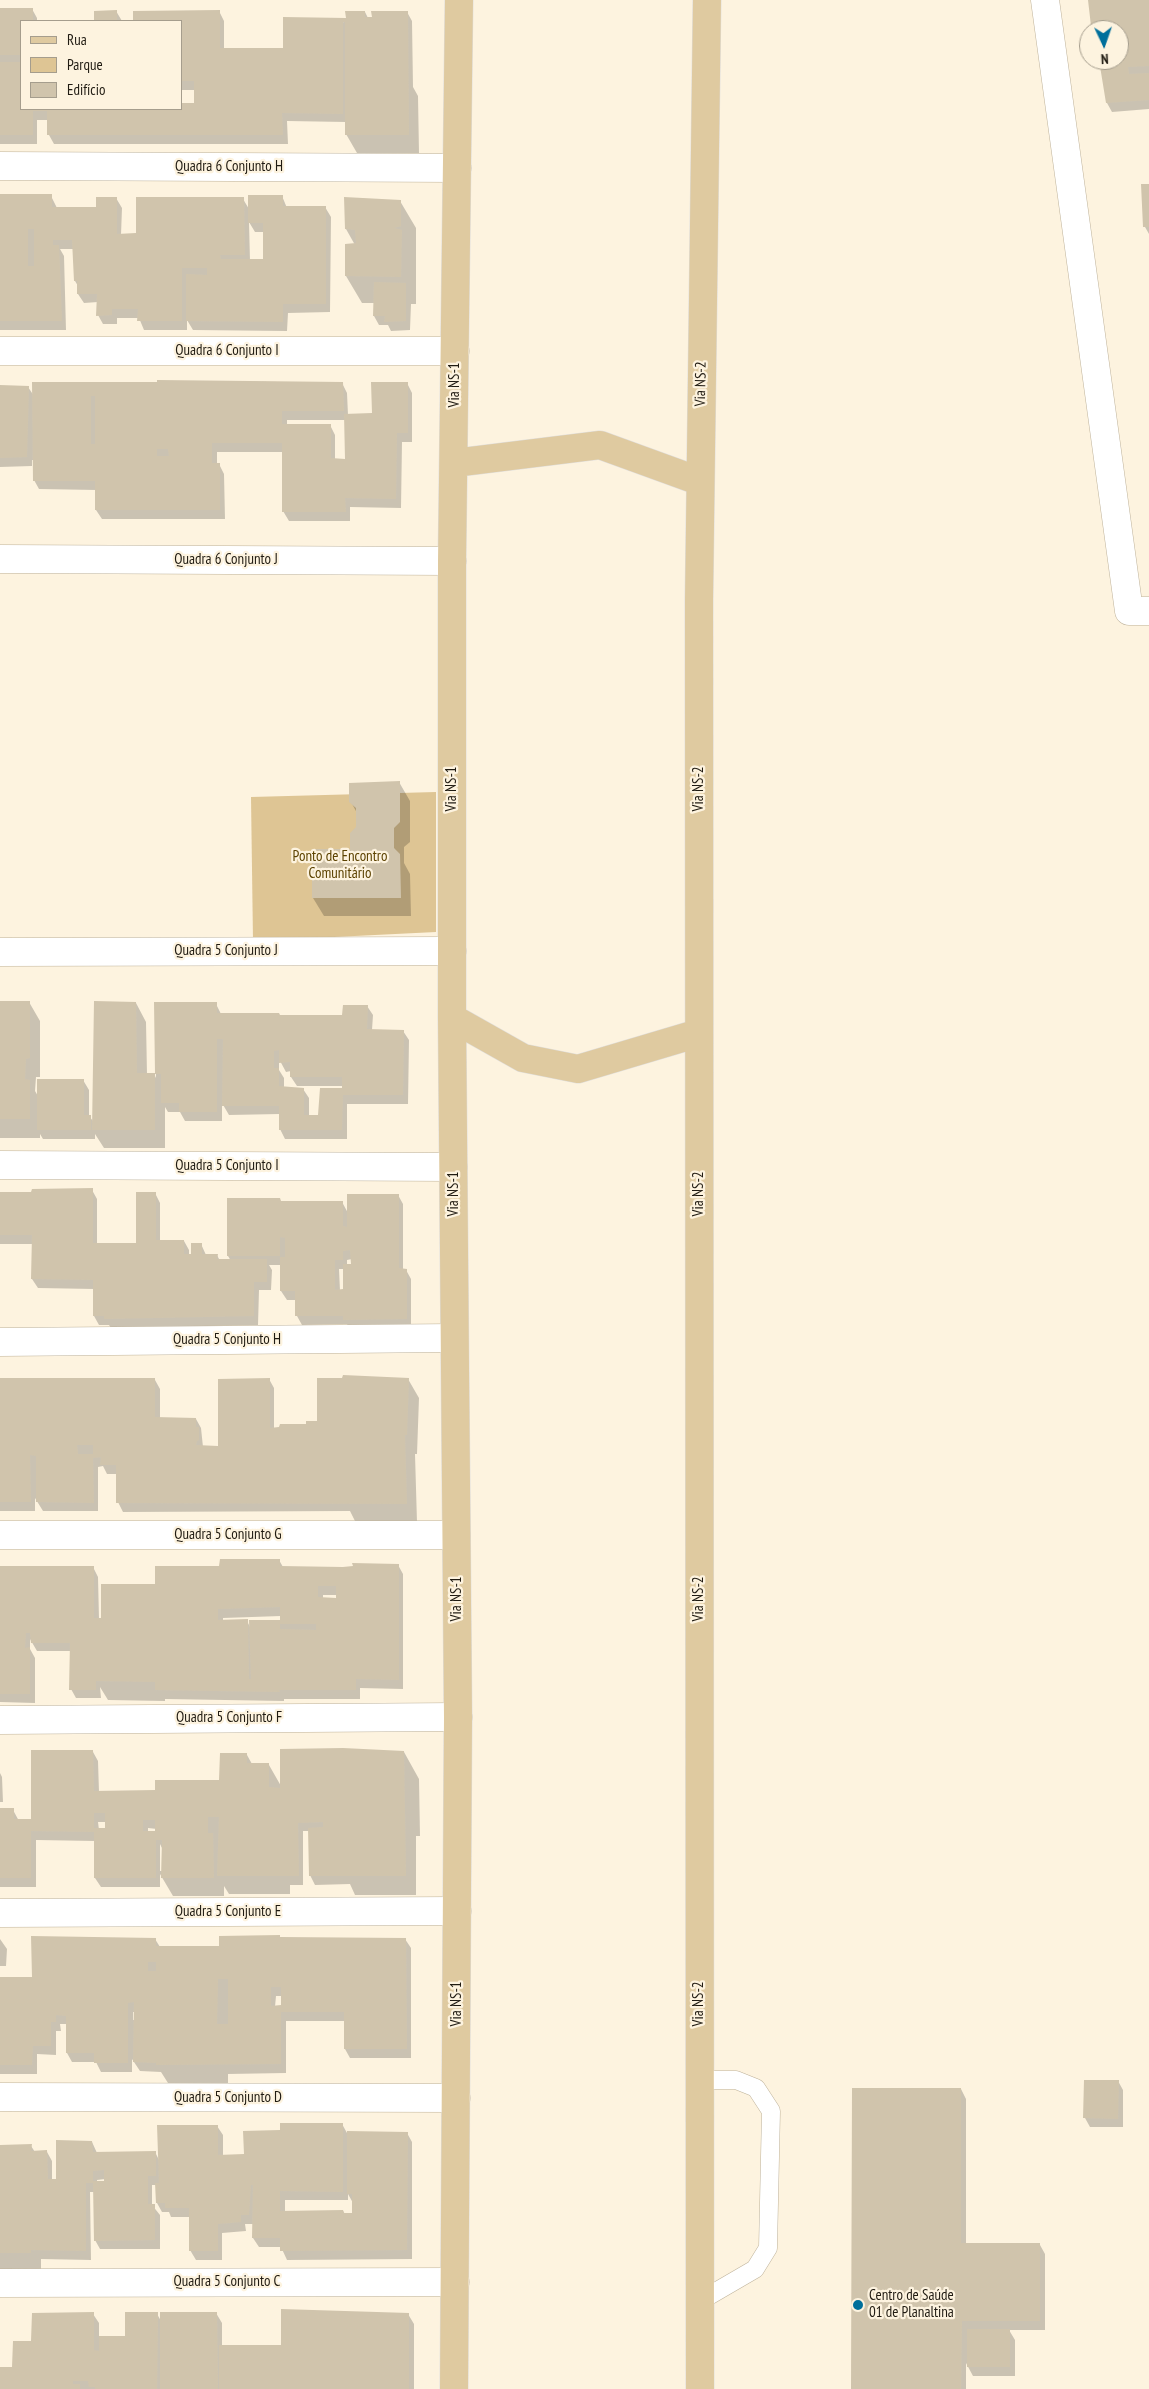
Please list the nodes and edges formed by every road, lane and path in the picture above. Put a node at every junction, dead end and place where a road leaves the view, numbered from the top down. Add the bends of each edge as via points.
1 (459, 0) edge
2 (707, 0) edge
3 (1045, 0) edge
4 (0, 166) edge
5 (457, 168) junction
6 (0, 351) edge
7 (455, 351) junction
8 (454, 463) junction
9 (699, 481) junction
10 (0, 559) edge
11 (452, 561) junction
12 (1149, 611) edge
13 (452, 951) junction
14 (0, 952) edge
15 (452, 1018) junction
16 (699, 1033) junction
17 (0, 1166) edge
18 (454, 1168) junction
19 (454, 1338) junction
20 (0, 1342) edge
21 (0, 1535) edge
22 (456, 1535) junction
23 (458, 1717) junction
24 (0, 1720) edge
25 (457, 1911) junction
26 (0, 1912) edge
27 (699, 2080) junction
28 (0, 2097) edge
29 (456, 2098) junction
30 (455, 2282) junction
31 (0, 2283) edge
32 (700, 2301) junction
33 (454, 2389) edge
34 (700, 2389) edge

1 - 5 main road, Via NS-1
2 - 9 main road, Via NS-2
3 - 12 street via 1130,611
4 - 5 street, Quadra 6 Conjunto H
5 - 7 main road, Via NS-1
6 - 7 street, Quadra 6 Conjunto I
7 - 8 main road, Via NS-1
8 - 9 main road via 600,444
8 - 11 main road, Via NS-1
9 - 16 main road, Via NS-2
10 - 11 street, Quadra 6 Conjunto J
11 - 13 main road, Via NS-1
13 - 14 street, Quadra 5 Conjunto J
13 - 15 main road, Via NS-1
15 - 16 main road via 523,1058 578,1069
15 - 18 main road, Via NS-1
16 - 27 main road, Via NS-2
17 - 18 street, Quadra 5 Conjunto I
18 - 19 main road, Via NS-1
19 - 20 street, Quadra 5 Conjunto H
19 - 22 main road, Via NS-1
21 - 22 street, Quadra 5 Conjunto G
22 - 23 main road, Via NS-1
23 - 24 street, Quadra 5 Conjunto F
23 - 25 main road, Via NS-1
25 - 26 street, Quadra 5 Conjunto E
25 - 29 main road, Via NS-1
27 - 32 main road, Via NS-2
27 - 32 lane via 736,2080 756,2088 770,2111 768,2248 755,2269
28 - 29 street, Quadra 5 Conjunto D
29 - 30 main road, Via NS-1
30 - 31 street, Quadra 5 Conjunto C
30 - 33 main road, Via NS-1
32 - 34 main road, Via NS-2

